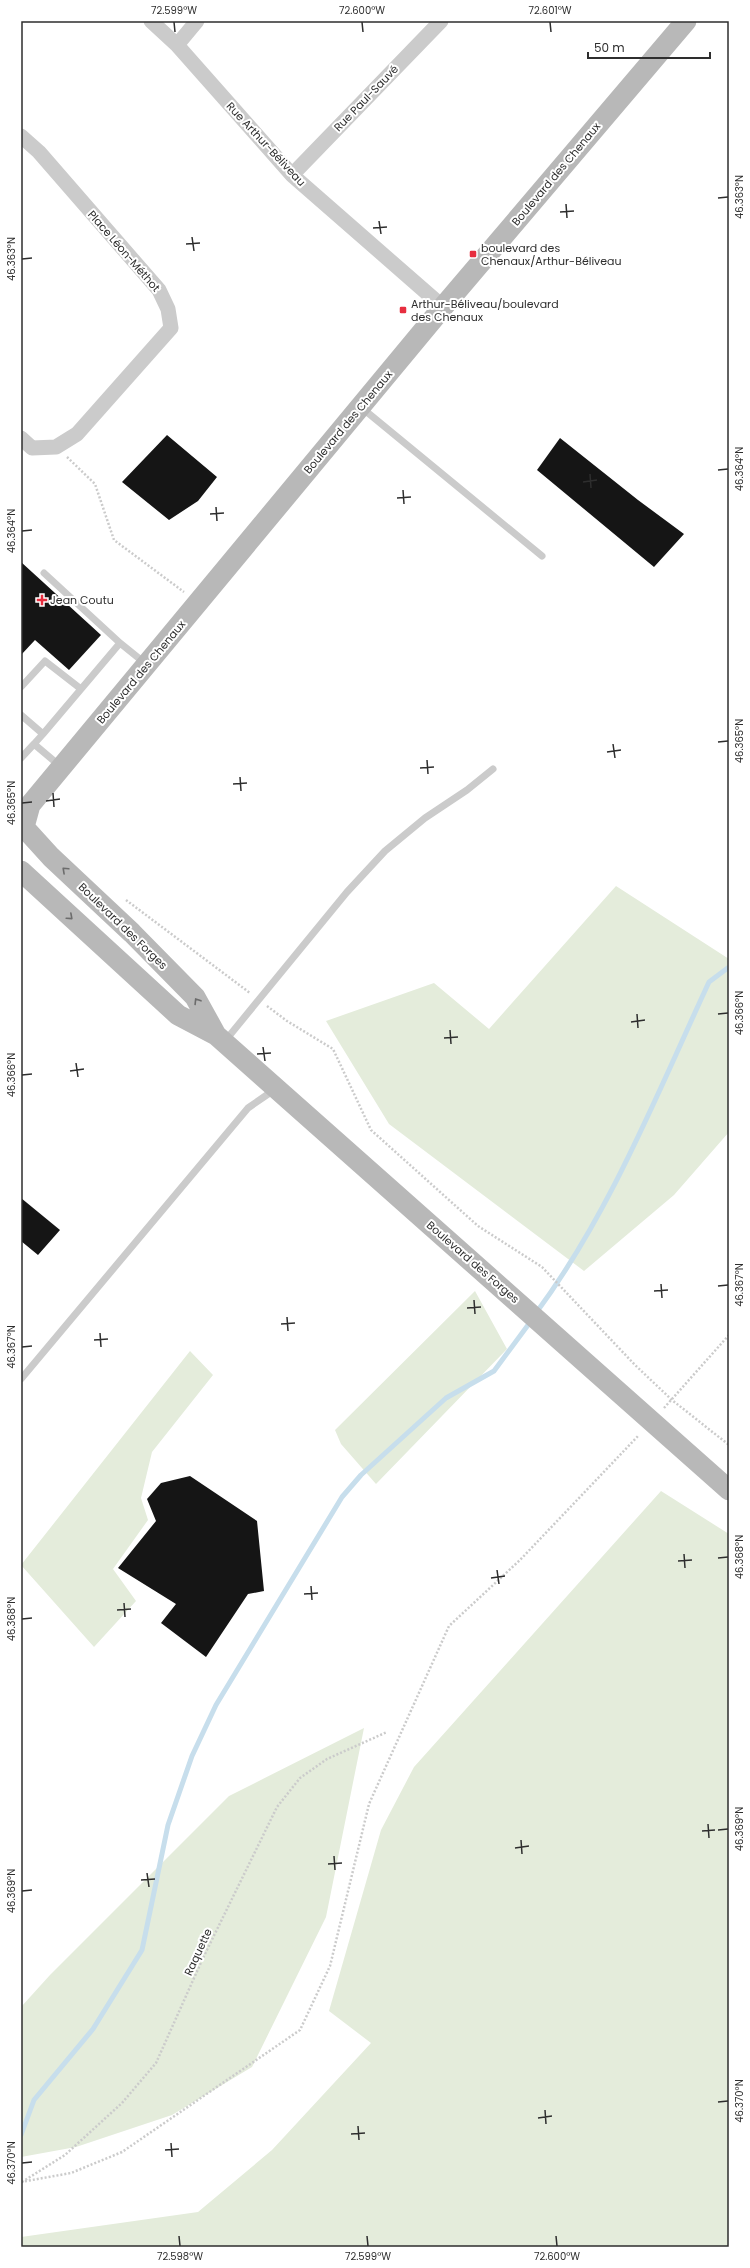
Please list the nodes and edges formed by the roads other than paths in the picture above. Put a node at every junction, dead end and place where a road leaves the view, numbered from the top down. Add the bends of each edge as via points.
1 (151, 21) edge
2 (197, 21) edge
3 (441, 21) edge
4 (686, 21) edge
5 (177, 44) junction
6 (21, 136) edge
7 (292, 175) junction
8 (443, 307) junction
9 (361, 406) junction
10 (21, 438) edge
11 (542, 556) dead end
12 (44, 573) dead end
13 (120, 643) junction
14 (147, 665) junction
15 (21, 687) edge
16 (81, 689) junction
17 (21, 715) edge
18 (43, 734) junction
19 (34, 744) junction
20 (21, 758) edge
21 (62, 767) junction
22 (493, 770) dead end
23 (22, 827) edge
24 (21, 871) edge
25 (220, 1039) junction
26 (276, 1089) junction
27 (21, 1379) edge
28 (729, 1490) edge

1 - 5 street, Rue Arthur-Béliveau
2 - 5 street
3 - 7 street, Rue Paul-Sauvé
4 - 8 street, Boulevard des Chenaux
5 - 7 street, Rue Arthur-Béliveau
6 - 10 street, Place Léon-Méthot via 39,152 159,290 168,309 171,328 77,434 56,447 32,448
7 - 8 street, Rue Arthur-Béliveau
8 - 9 street, Boulevard des Chenaux
9 - 11 lane
9 - 14 street, Boulevard des Chenaux
12 - 13 lane
13 - 14 lane
13 - 16 lane
14 - 21 street, Boulevard des Chenaux
15 - 16 lane via 45,661
16 - 18 lane
17 - 18 lane
18 - 19 lane
19 - 20 lane
19 - 21 lane
21 - 23 street, Boulevard des Chenaux via 30,805
22 - 25 lane via 425,818 385,851 347,892 259,1000
25 -> 23 street, Boulevard des Forges via 195,997
24 -> 25 street, Boulevard des Forges via 178,1016
25 - 26 street, Boulevard des Forges
26 - 27 lane via 248,1108
26 - 28 street, Boulevard des Forges

